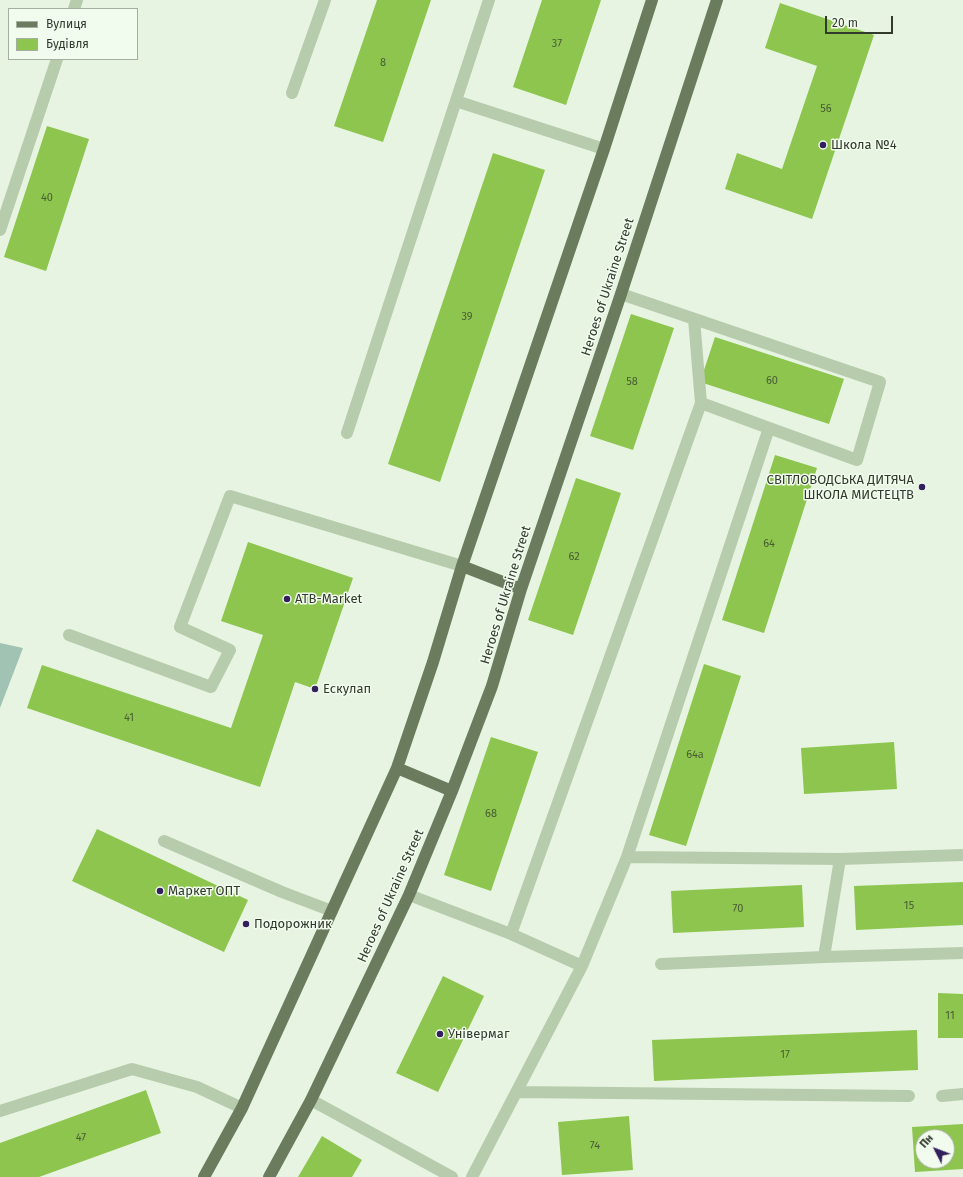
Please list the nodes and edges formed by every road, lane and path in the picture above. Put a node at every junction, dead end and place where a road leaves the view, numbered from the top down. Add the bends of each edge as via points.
1 (326, 0) edge
2 (489, 0) edge
3 (652, 0) edge
4 (717, 0) edge
5 (57, 60) edge
6 (292, 94) dead end
7 (456, 102) junction
8 (604, 149) junction
9 (0, 230) edge
10 (621, 294) junction
11 (694, 319) junction
12 (701, 403) junction
13 (769, 428) junction
14 (347, 433) dead end
15 (462, 566) junction
16 (521, 589) junction
17 (69, 635) dead end
18 (397, 768) junction
19 (452, 791) junction
20 (164, 841) dead end
21 (963, 855) edge
22 (627, 857) junction
23 (840, 859) junction
24 (409, 895) junction
25 (332, 911) junction
26 (511, 934) junction
27 (963, 953) edge
28 (824, 957) junction
29 (661, 964) dead end
30 (582, 966) junction
31 (517, 1092) junction
32 (963, 1094) edge
33 (909, 1096) dead end
34 (942, 1096) dead end
35 (311, 1100) junction
36 (242, 1108) junction
37 (0, 1111) edge
38 (204, 1177) edge
39 (269, 1177) edge
40 (452, 1177) edge
41 (472, 1177) edge

1 - 6 lane
2 - 7 lane
3 - 8 main road
4 - 10 main road, Heroes of Ukraine Street
5 - 9 lane
7 - 8 lane
7 - 14 lane
8 - 15 main road
10 - 11 lane
10 - 16 main road, Heroes of Ukraine Street
11 - 12 lane
11 - 13 lane via 880,382 857,460
12 - 13 lane
12 - 26 lane
13 - 22 lane
15 - 16 main road
15 - 17 lane via 230,496 180,627 230,650 211,687
15 - 18 main road
16 - 19 main road, Heroes of Ukraine Street via 492,686
18 - 19 main road
18 - 25 main road
19 - 24 main road, Heroes of Ukraine Street
20 - 25 lane
21 - 23 lane
22 - 23 lane
22 - 30 lane
23 - 28 lane
24 - 26 lane
24 - 35 main road, Heroes of Ukraine Street
25 - 36 main road
26 - 30 lane
27 - 28 lane
28 - 29 lane
30 - 31 lane
31 - 33 lane
31 - 41 lane
32 - 34 lane
35 - 39 main road, Heroes of Ukraine Street
35 - 40 lane
36 - 37 lane via 197,1087 132,1068
36 - 38 main road

